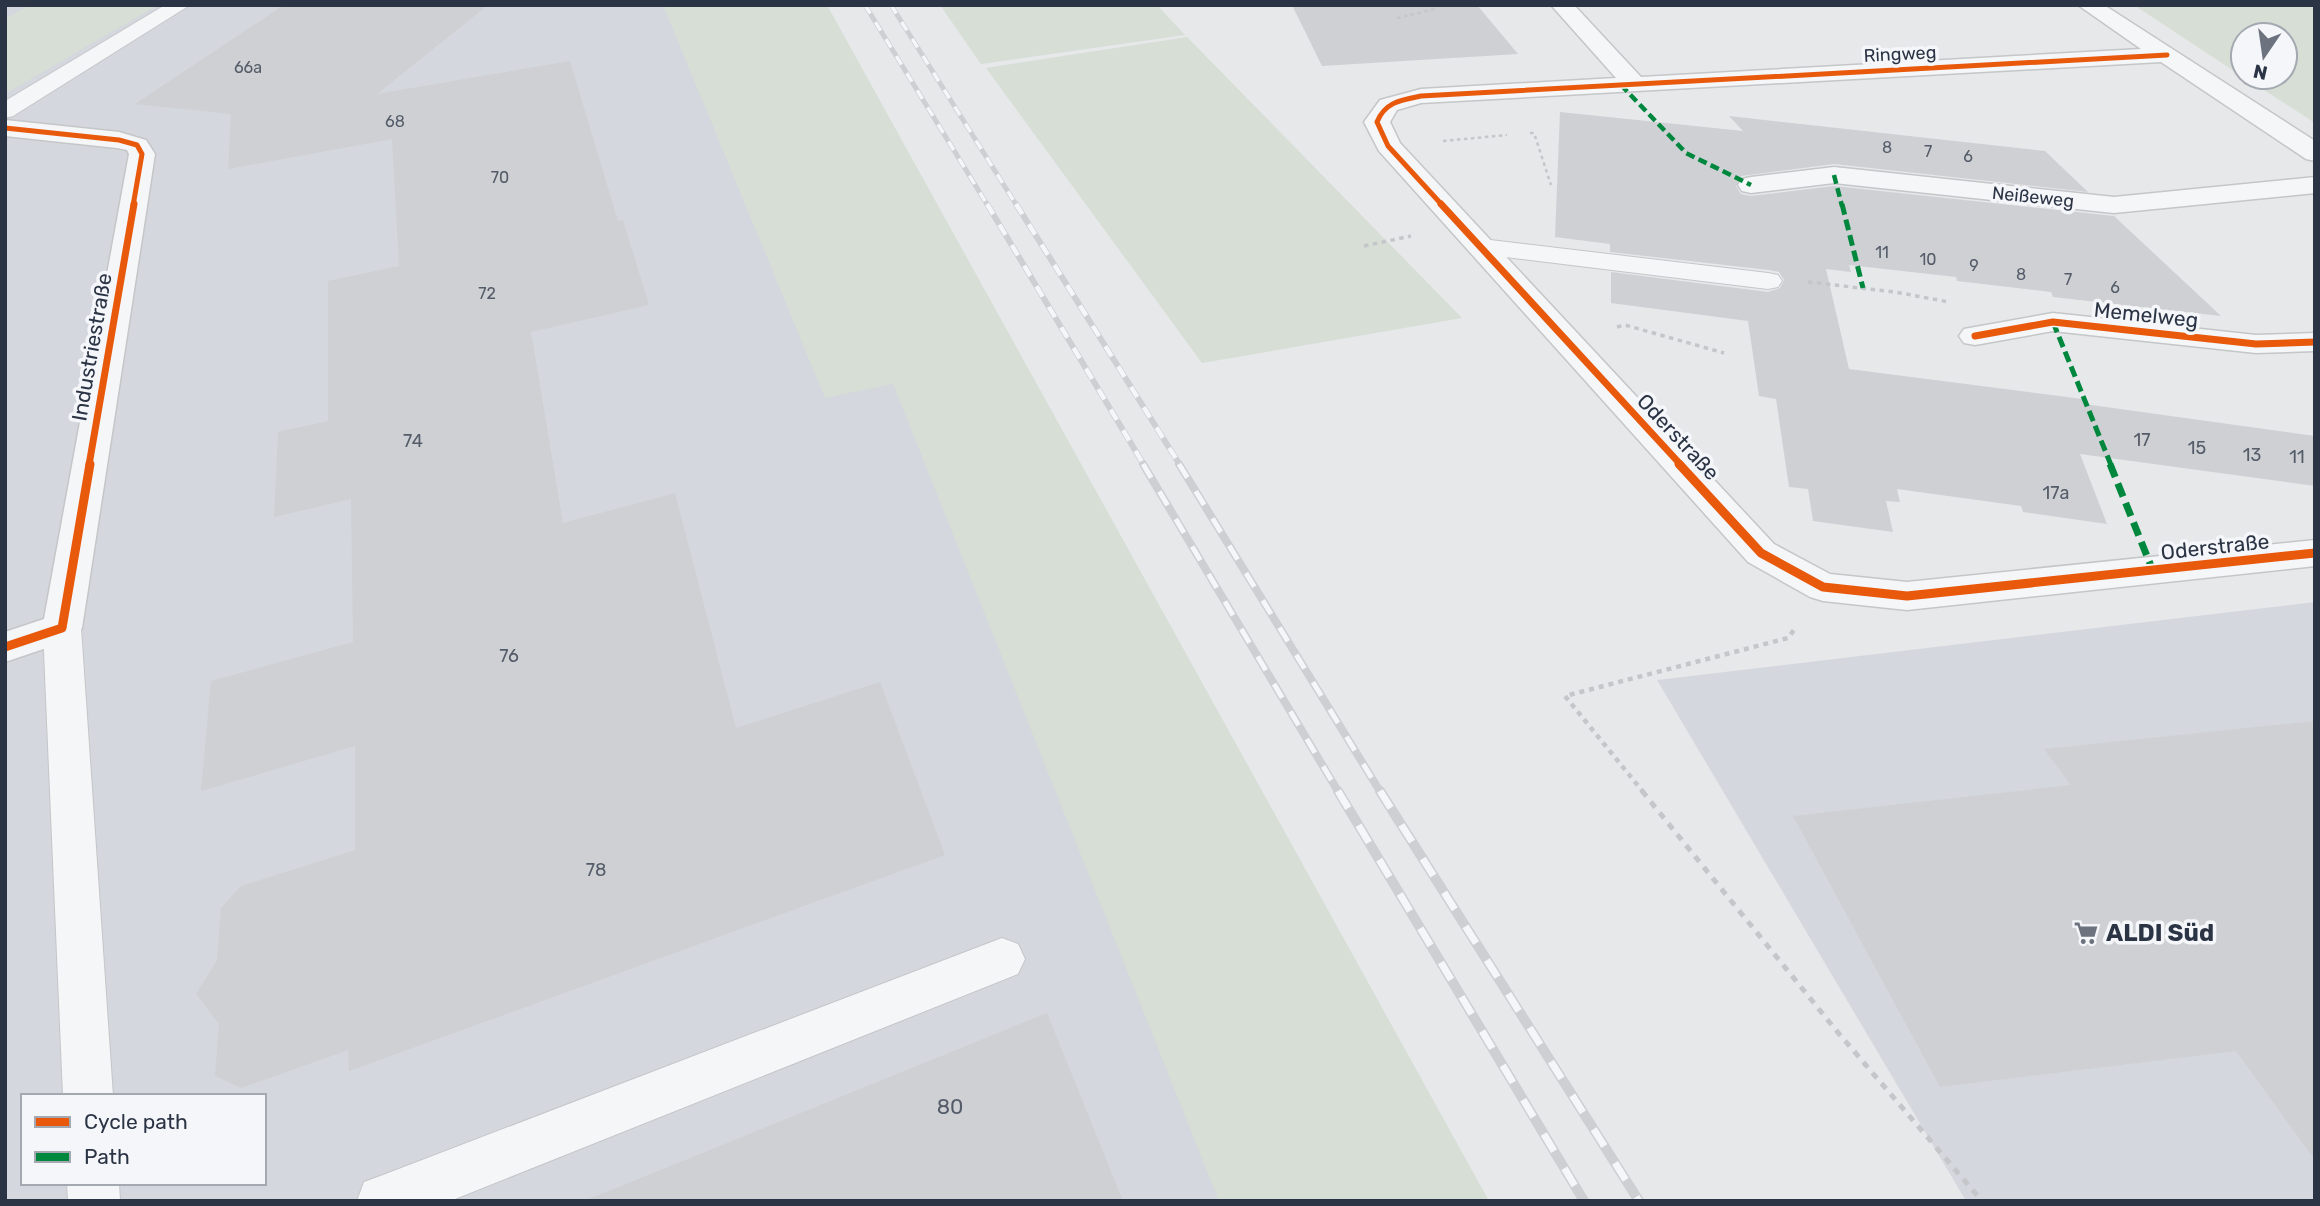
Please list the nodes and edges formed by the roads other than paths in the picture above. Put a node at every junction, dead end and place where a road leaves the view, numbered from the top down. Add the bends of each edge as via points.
1 (180, 5) edge
2 (1562, 5) edge
3 (2089, 5) edge
4 (2167, 55) junction
5 (1635, 84) junction
6 (5, 111) edge
7 (5, 128) edge
8 (2315, 153) edge
9 (1751, 185) dead end
10 (2315, 185) edge
11 (1482, 247) junction
12 (1768, 281) road end
13 (1975, 336) dead end
14 (2315, 342) edge
15 (2315, 553) edge
16 (62, 628) junction
17 (5, 647) edge
18 (1002, 959) dead end
19 (88, 1094) edge
20 (383, 1201) edge

1 - 6 lane
2 - 5 street
3 - 4 street
4 - 5 street, Ringweg
4 - 8 street
5 - 11 street, Oderstraße via 1421,96 1391,102 1380,112 1377,122 1388,146
7 - 16 street, Industriestraße via 119,140 137,145 142,153
9 - 10 street, Neißeweg via 1834,176 2114,205
11 - 12 lane
11 - 15 street, Oderstraße via 1761,553 1823,587 1907,596
13 - 14 street, Memelweg via 2053,322 2256,344
16 - 17 street
16 - 19 lane
18 - 20 lane

